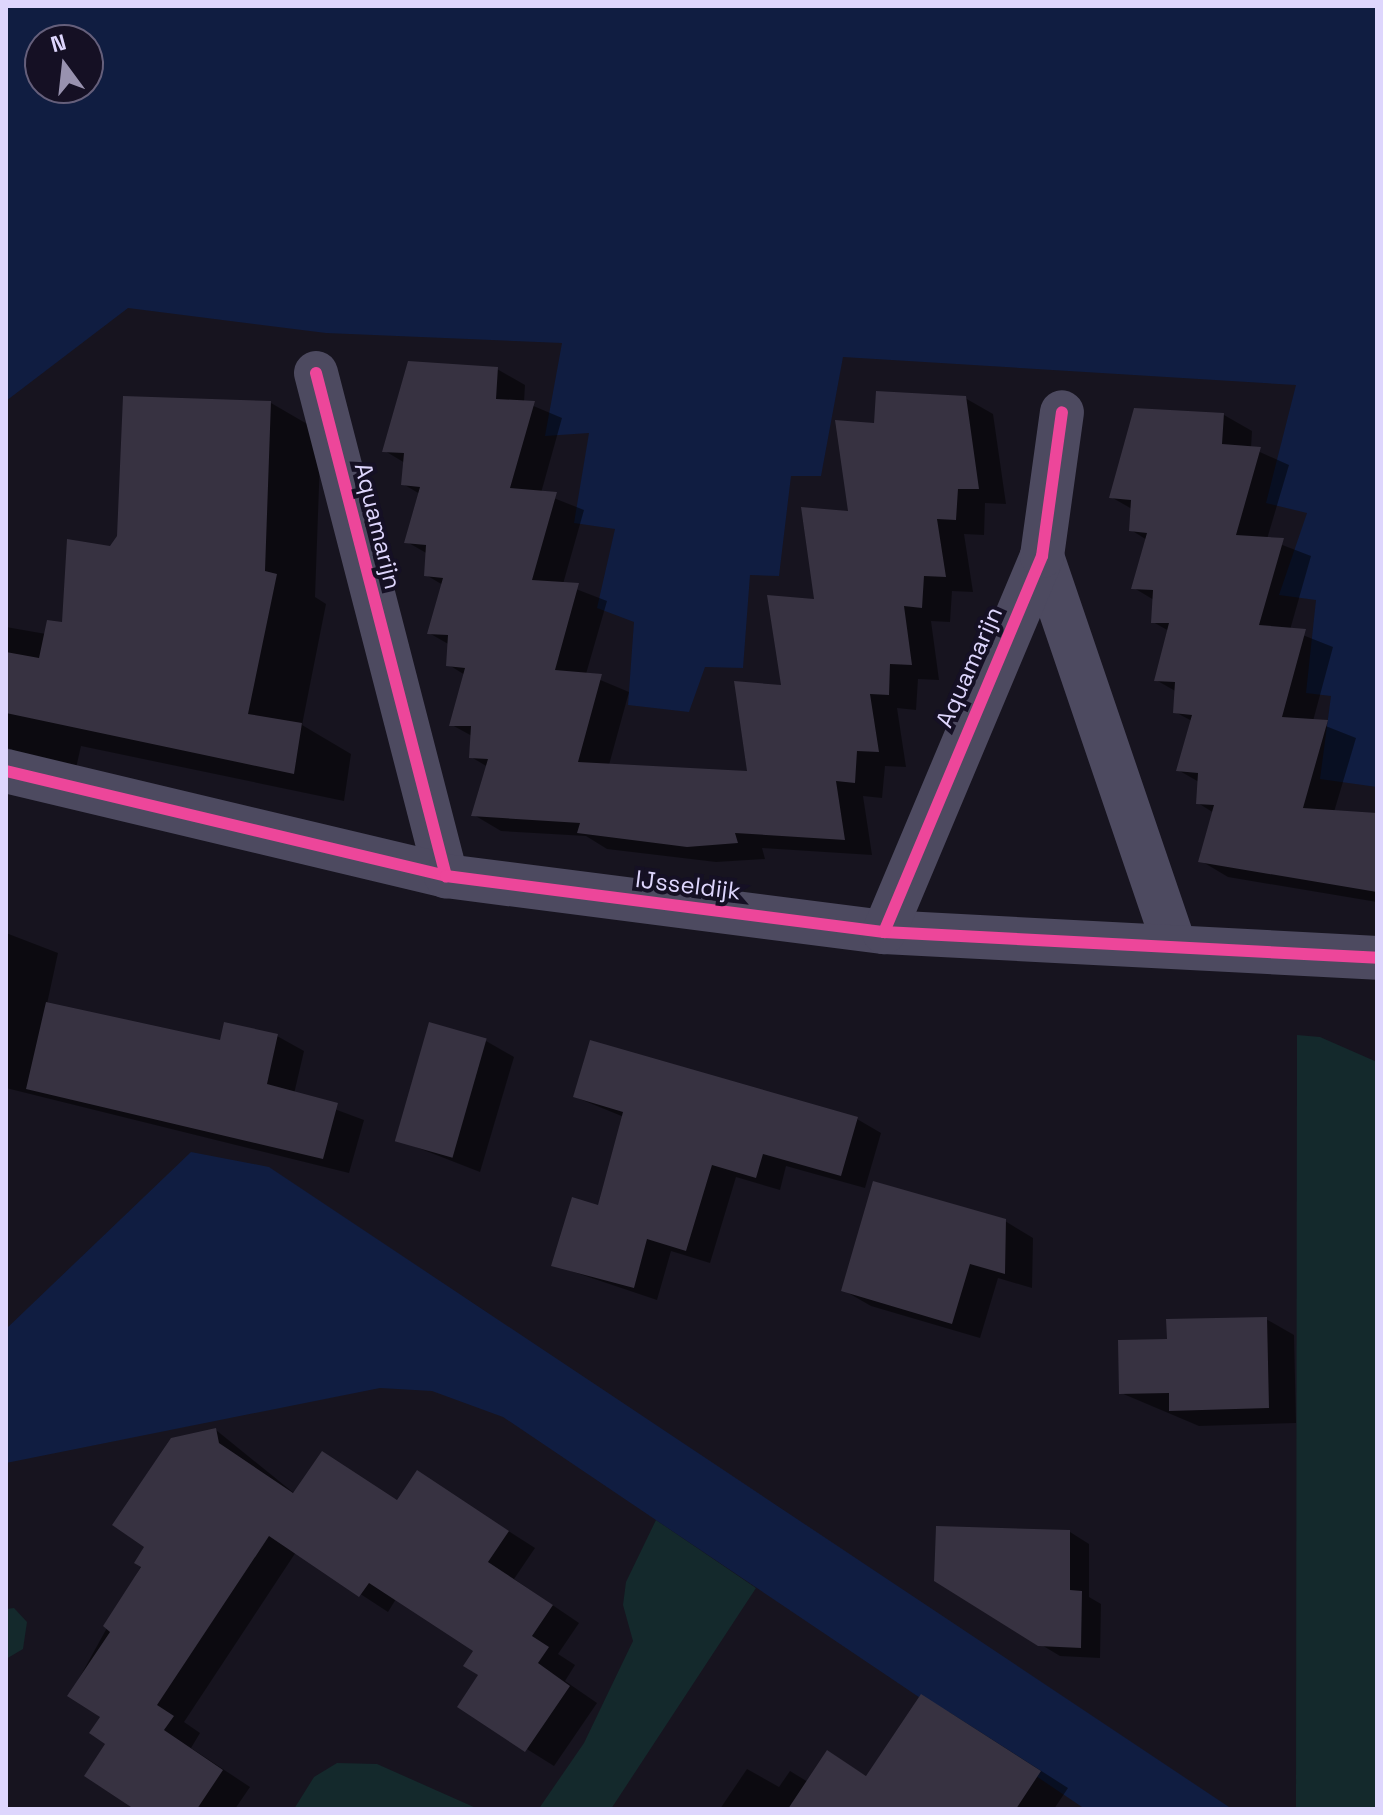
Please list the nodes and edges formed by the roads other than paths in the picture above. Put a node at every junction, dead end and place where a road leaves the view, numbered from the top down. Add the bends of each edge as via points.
1 (316, 373) dead end
2 (1062, 412) dead end
3 (1042, 556) junction
4 (6, 771) edge
5 (446, 876) junction
6 (884, 932) junction
7 (1174, 944) junction
8 (1368, 967) edge

1 - 5 street, Aquamarijn
2 - 3 street, Aquamarijn
3 - 6 street, Aquamarijn
3 - 7 street, Aquamarijn
4 - 5 street, IJsseldijk
5 - 6 street, IJsseldijk
6 - 7 street, IJsseldijk
7 - 8 street, IJsseldijk

